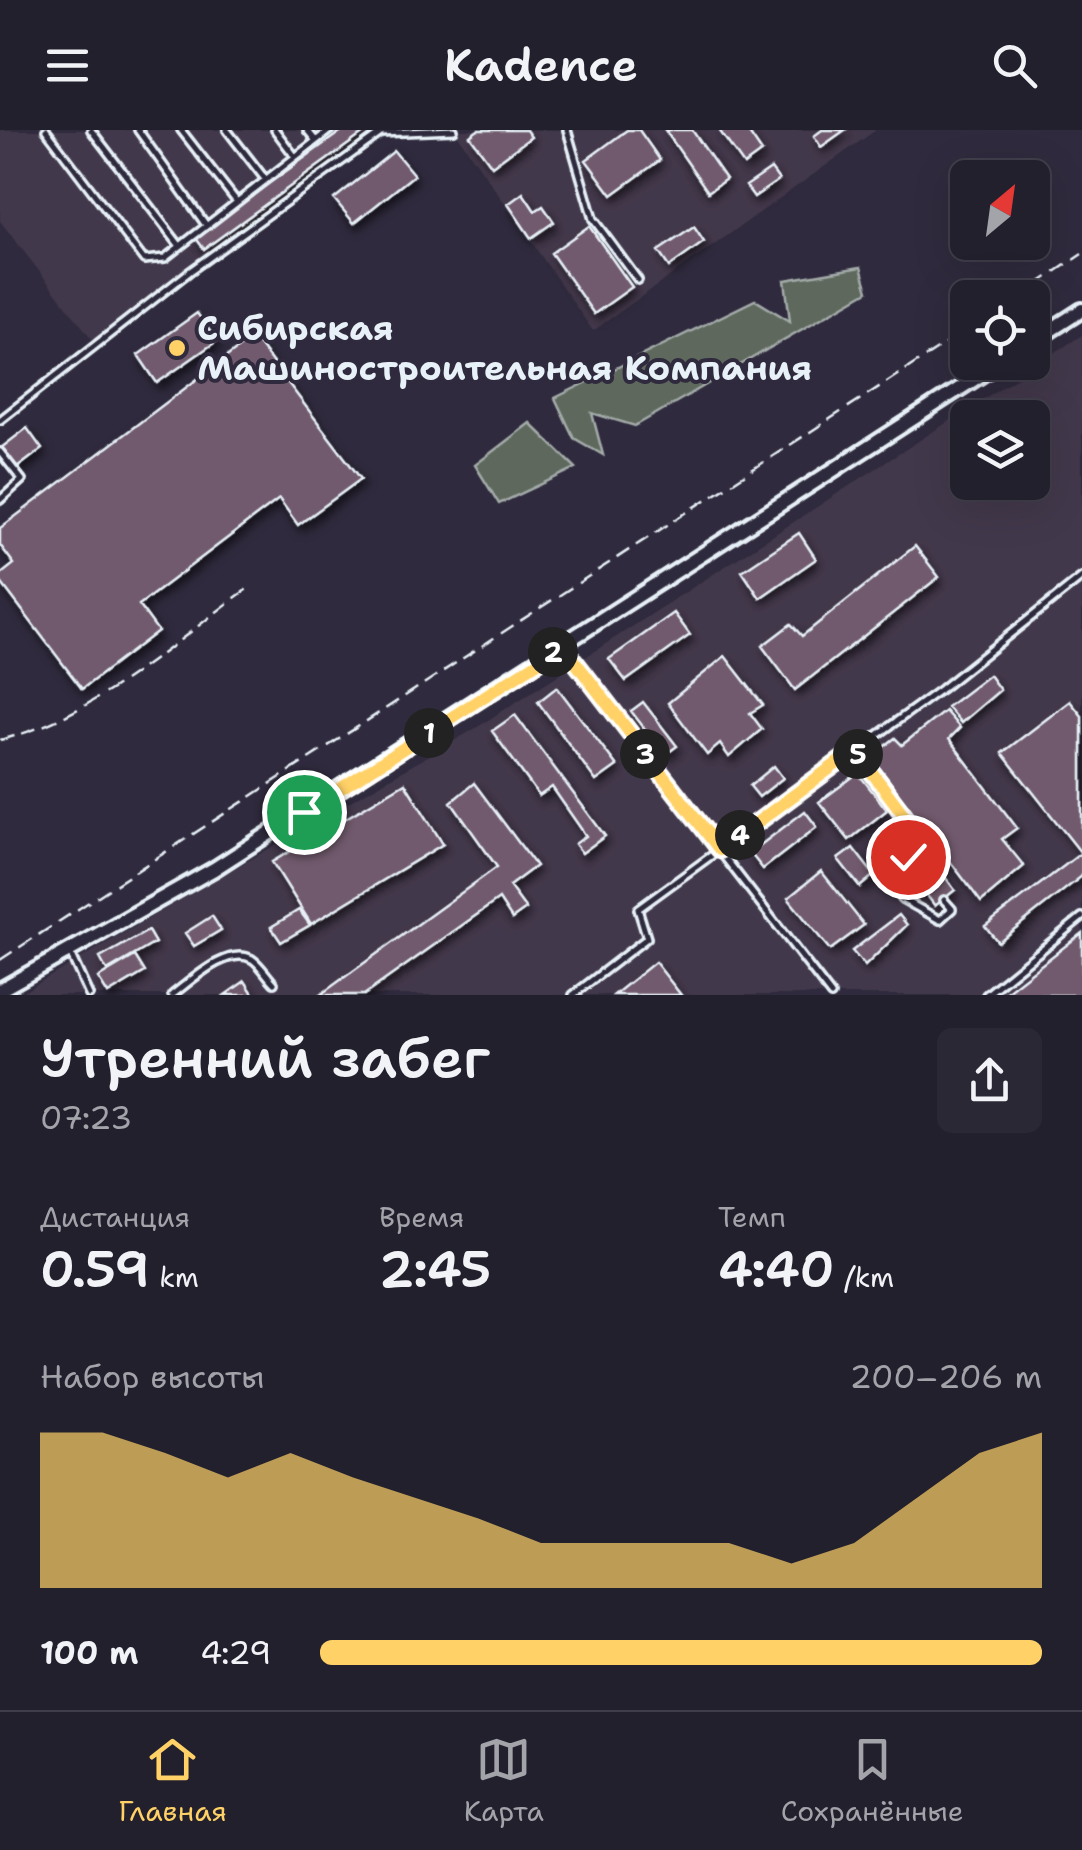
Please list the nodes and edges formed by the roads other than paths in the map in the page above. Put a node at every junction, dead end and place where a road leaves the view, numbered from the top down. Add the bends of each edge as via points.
1 (46, 130) edge
2 (91, 130) edge
3 (138, 130) edge
4 (181, 130) edge
5 (227, 130) edge
6 (274, 130) edge
7 (307, 130) edge
8 (330, 130) edge
9 (454, 130) edge
10 (567, 130) edge
11 (316, 141) junction
12 (294, 154) dead end
13 (266, 180) junction
14 (237, 202) junction
15 (207, 226) junction
16 (180, 246) junction
17 (638, 280) dead end
18 (1082, 310) edge
19 (1050, 330) edge
20 (973, 380) edge
21 (0, 420) edge
22 (0, 452) edge
23 (0, 500) edge
24 (1082, 577) edge
25 (563, 646) junction
26 (855, 750) junction
27 (897, 840) junction
28 (720, 850) junction
29 (908, 857) dead end
30 (944, 900) dead end
31 (1082, 917) edge
32 (70, 953) junction
33 (274, 984) dead end
34 (0, 990) edge
35 (88, 995) edge
36 (172, 995) edge
37 (573, 995) edge
38 (831, 995) edge
39 (986, 995) edge

1 - 16 lane via 144,260 165,258
2 - 16 lane
3 - 15 lane
4 - 14 lane
5 - 13 lane
6 - 12 lane
7 - 11 lane
8 - 11 lane
9 - 21 lane via 380,133
10 - 17 lane via 594,219
11 - 13 lane
13 - 14 lane
14 - 15 lane
15 - 16 lane
18 - 19 main road
20 - 25 main road
22 - 23 lane via 22,480
24 - 26 lane
25 - 28 lane
25 - 32 main road via 214,870
26 - 27 lane via 913,827
26 - 28 lane
27 - 29 lane
27 - 30 lane via 876,856 902,900 940,920 952,909
28 - 37 lane via 638,909 647,938
28 - 38 lane
31 - 39 lane
32 - 34 main road
32 - 35 lane
33 - 36 lane via 240,956

